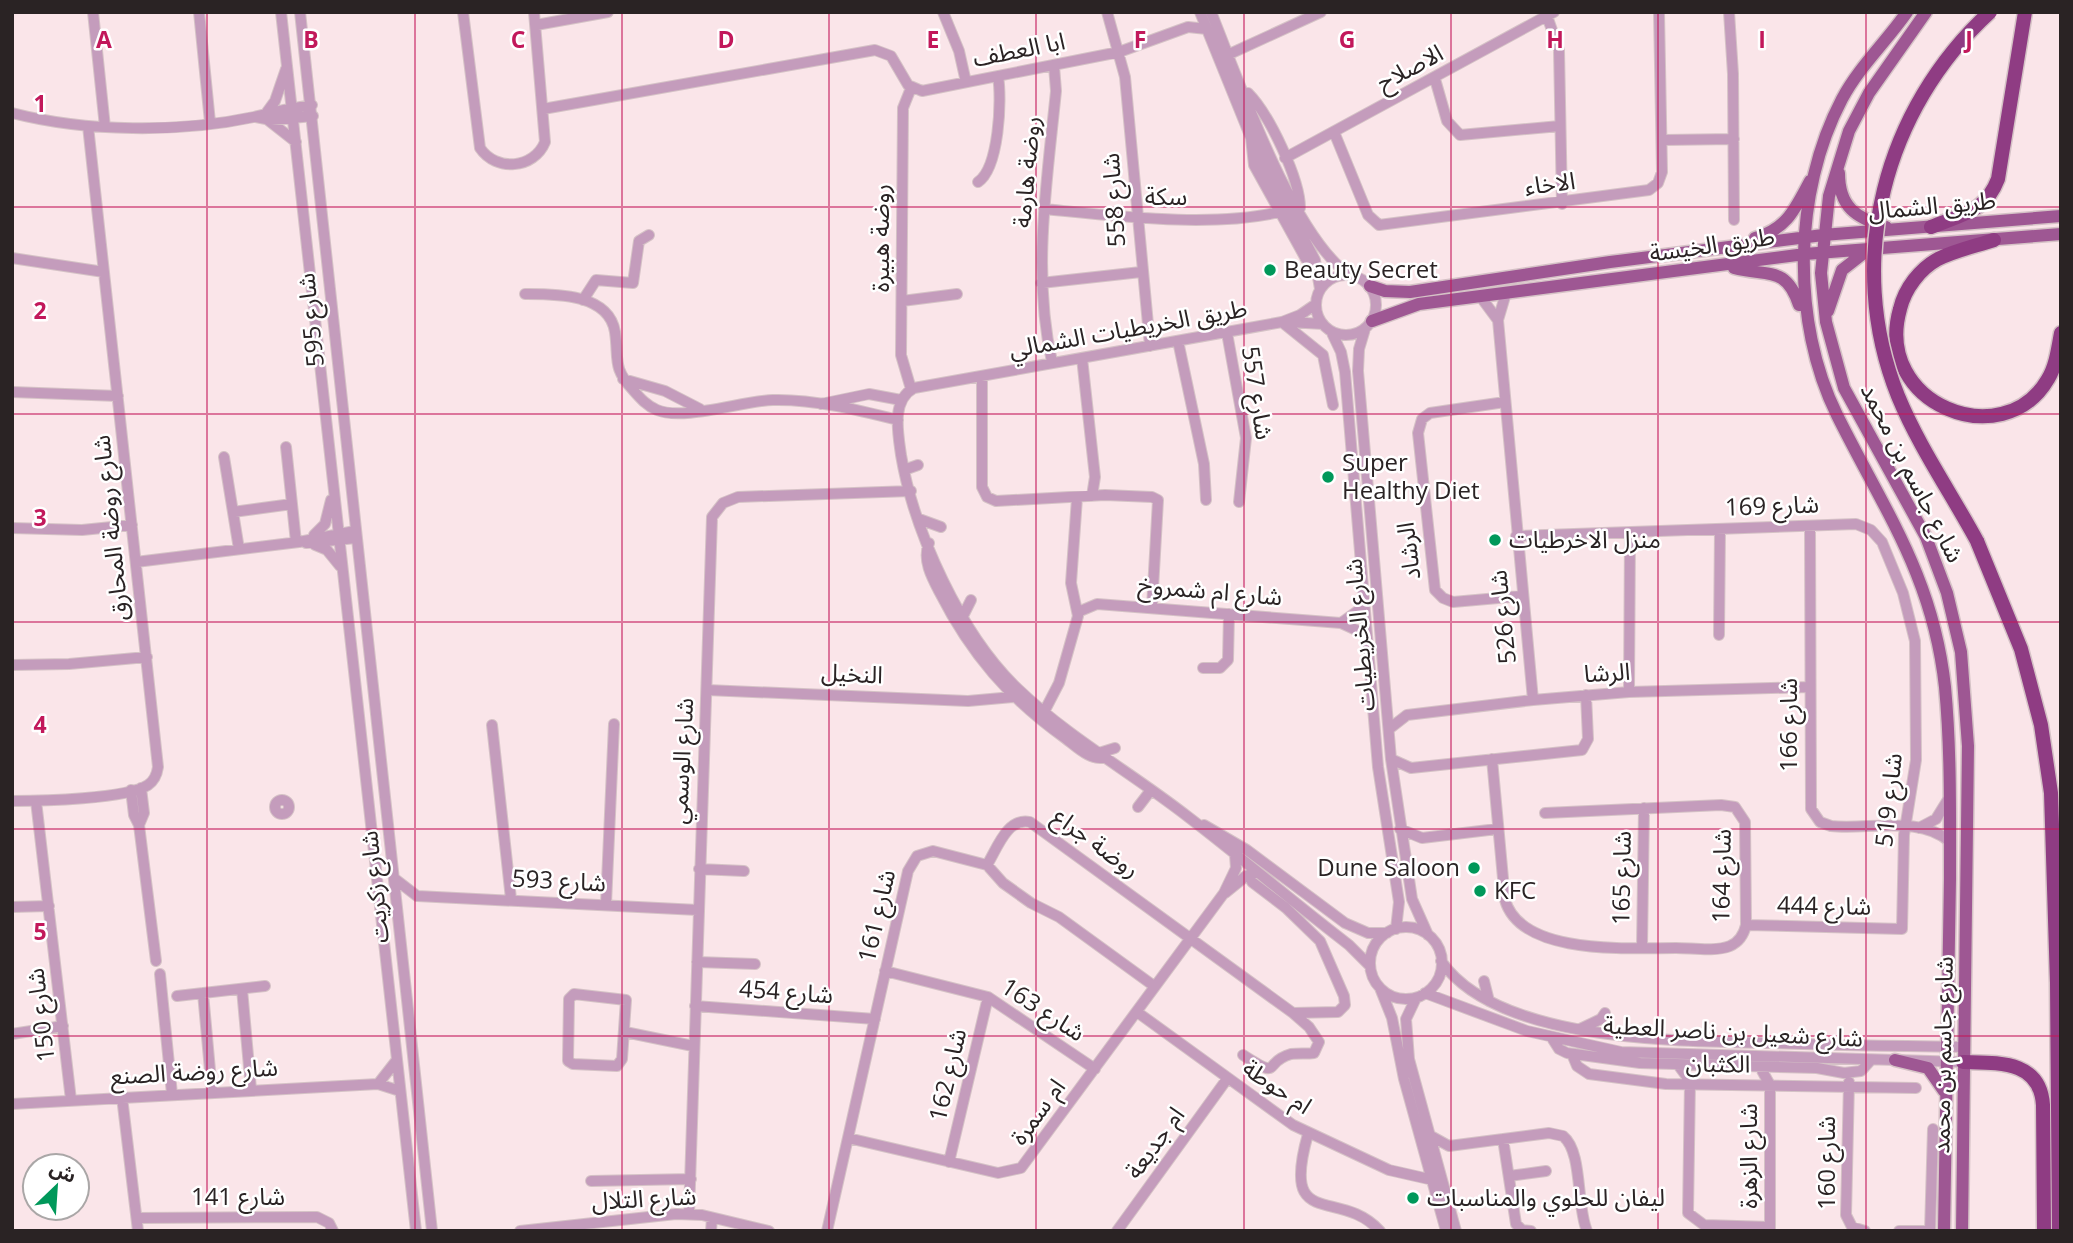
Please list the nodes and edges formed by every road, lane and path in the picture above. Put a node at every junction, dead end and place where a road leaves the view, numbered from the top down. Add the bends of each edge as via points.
1 (93, 12) edge
2 (199, 12) edge
3 (281, 12) edge
4 (300, 12) edge
5 (463, 12) edge
6 (534, 12) edge
7 (608, 12) edge
8 (943, 12) edge
9 (1107, 12) edge
10 (1200, 12) edge
11 (1211, 12) edge
12 (1321, 12) edge
13 (1659, 12) edge
14 (1729, 12) edge
15 (1907, 12) edge
16 (1926, 12) edge
17 (1990, 12) edge
18 (2025, 12) edge
19 (1550, 14) edge
20 (536, 25) junction
21 (1188, 27) junction
22 (1207, 29) junction
23 (1119, 51) junction
24 (1224, 57) junction
25 (287, 65) junction
26 (1054, 66) junction
27 (998, 76) junction
28 (1435, 79) junction
29 (966, 82) junction
30 (911, 88) junction
31 (1244, 89) junction
32 (543, 110) junction
33 (312, 111) junction
34 (12, 113) edge
35 (292, 113) junction
36 (267, 116) junction
37 (210, 122) junction
38 (1560, 125) junction
39 (88, 126) junction
40 (105, 127) junction
41 (1334, 132) junction
42 (1734, 139) junction
43 (1664, 140) junction
44 (296, 142) junction
45 (1285, 158) junction
46 (1839, 158) junction
47 (1817, 169) junction
48 (978, 182) dead end
49 (1562, 204) junction
50 (1044, 209) junction
51 (1284, 211) junction
52 (1300, 212) junction
53 (2061, 216) edge
54 (1138, 218) junction
55 (1734, 220) dead end
56 (1931, 227) junction
57 (1899, 230) junction
58 (1823, 234) junction
59 (2061, 234) edge
60 (649, 236) dead end
61 (1806, 237) junction
62 (1994, 240) junction
63 (1731, 248) junction
64 (1868, 251) junction
65 (1822, 253) junction
66 (1805, 254) junction
67 (12, 258) edge
68 (1727, 266) junction
69 (104, 272) junction
70 (1141, 272) junction
71 (1349, 275) junction
72 (1041, 283) junction
73 (1370, 286) junction
74 (1320, 289) junction
75 (1506, 293) junction
76 (525, 294) dead end
77 (957, 294) dead end
78 (1479, 296) junction
79 (583, 300) junction
80 (902, 301) junction
81 (1316, 304) junction
82 (1497, 320) junction
83 (1806, 320) junction
84 (1282, 322) junction
85 (1826, 322) junction
86 (1369, 325) junction
87 (1327, 328) junction
88 (1227, 333) junction
89 (2061, 333) edge
90 (1178, 341) junction
91 (1150, 346) junction
92 (1082, 358) junction
93 (1052, 362) junction
94 (982, 377) junction
95 (622, 379) junction
96 (911, 389) junction
97 (1346, 390) junction
98 (12, 392) edge
99 (1332, 392) junction
100 (118, 396) junction
101 (901, 400) junction
102 (1505, 402) junction
103 (821, 405) junction
104 (1333, 405) dead end
105 (700, 410) junction
106 (898, 420) junction
107 (911, 432) dead end
108 (899, 433) junction
109 (286, 447) dead end
110 (224, 457) dead end
111 (918, 465) dead end
112 (904, 470) junction
113 (1367, 474) junction
114 (1352, 476) junction
115 (334, 489) junction
116 (911, 491) junction
117 (1092, 496) junction
118 (1077, 498) junction
119 (1206, 500) dead end
120 (1239, 502) dead end
121 (292, 504) junction
122 (1370, 504) junction
123 (1355, 505) junction
124 (233, 512) junction
125 (919, 519) junction
126 (132, 525) junction
127 (1810, 526) junction
128 (941, 527) dead end
129 (12, 528) edge
130 (1720, 529) junction
131 (1630, 532) junction
132 (355, 535) junction
133 (1516, 536) junction
134 (339, 537) junction
135 (311, 541) junction
136 (298, 542) junction
137 (929, 543) junction
138 (239, 549) junction
139 (136, 562) junction
140 (1375, 563) junction
141 (1360, 565) junction
142 (342, 570) junction
143 (1521, 596) junction
144 (971, 600) dead end
145 (1152, 607) junction
146 (1363, 607) junction
147 (1078, 612) junction
148 (1229, 614) junction
149 (963, 616) junction
150 (1341, 623) junction
151 (1365, 634) junction
152 (1719, 635) dead end
153 (146, 657) junction
154 (12, 665) edge
155 (1203, 668) dead end
156 (1917, 676) joint
157 (1004, 682) junction
158 (1810, 687) junction
159 (706, 690) junction
160 (1629, 692) junction
161 (1586, 695) junction
162 (1013, 697) junction
163 (995, 698) junction
164 (1533, 700) junction
165 (1386, 705) junction
166 (1044, 712) junction
167 (1407, 715) junction
168 (492, 724) dead end
169 (614, 724) dead end
170 (1389, 729) junction
171 (1115, 748) dead end
172 (1103, 755) junction
173 (1391, 759) junction
174 (1492, 759) junction
175 (1411, 768) junction
176 (1394, 782) junction
177 (136, 789) junction
178 (1151, 790) junction
179 (1950, 797) junction
180 (12, 801) edge
181 (36, 801) junction
182 (1138, 807) dead end
183 (1644, 808) junction
184 (1545, 813) dead end
185 (1189, 817) junction
186 (1904, 828) junction
187 (1919, 828) junction
188 (1401, 829) junction
189 (1497, 830) junction
190 (1422, 838) junction
191 (1950, 842) junction
192 (1405, 853) junction
193 (1235, 855) junction
194 (987, 865) junction
195 (699, 869) junction
196 (744, 871) dead end
197 (1255, 877) junction
198 (395, 879) junction
199 (1272, 891) junction
200 (1224, 893) junction
201 (417, 896) junction
202 (511, 899) junction
203 (606, 904) junction
204 (49, 906) junction
205 (12, 907) edge
206 (698, 910) junction
207 (400, 922) junction
208 (1319, 922) junction
209 (1746, 925) junction
210 (1902, 929) joint
211 (1391, 931) junction
212 (1311, 932) junction
213 (1427, 935) junction
214 (1191, 939) junction
215 (1642, 948) junction
216 (156, 961) dead end
217 (1441, 961) junction
218 (697, 962) junction
219 (755, 964) dead end
220 (1370, 965) junction
221 (885, 971) junction
222 (160, 974) dead end
223 (1484, 981) dead end
224 (265, 986) dead end
225 (1154, 986) junction
226 (1380, 988) junction
227 (242, 989) junction
228 (203, 993) junction
229 (1421, 995) junction
230 (177, 996) dead end
231 (988, 998) junction
232 (1489, 1001) junction
233 (695, 1006) junction
234 (1137, 1012) junction
235 (1293, 1013) junction
236 (1605, 1013) dead end
237 (875, 1019) junction
238 (63, 1026) junction
239 (1580, 1029) junction
240 (625, 1032) junction
241 (12, 1034) edge
242 (1552, 1038) junction
243 (693, 1046) junction
244 (1947, 1047) junction
245 (1572, 1054) junction
246 (1963, 1054) junction
247 (1243, 1055) dead end
248 (1871, 1060) junction
249 (1895, 1060) junction
250 (1946, 1060) junction
251 (396, 1061) junction
252 (1679, 1066) junction
253 (1701, 1067) junction
254 (1760, 1067) junction
255 (1782, 1068) junction
256 (1095, 1069) junction
257 (1838, 1073) junction
258 (1856, 1073) junction
259 (1227, 1079) junction
260 (1690, 1083) junction
261 (1770, 1083) junction
262 (378, 1084) junction
263 (1848, 1086) junction
264 (1916, 1088) dead end
265 (251, 1089) junction
266 (400, 1091) junction
267 (212, 1092) junction
268 (172, 1094) junction
269 (1945, 1094) junction
270 (122, 1097) junction
271 (71, 1100) junction
272 (12, 1104) edge
273 (1933, 1129) dead end
274 (1308, 1134) junction
275 (1431, 1136) junction
276 (848, 1138) junction
277 (1503, 1139) junction
278 (1449, 1146) junction
279 (1426, 1154) junction
280 (1437, 1160) junction
281 (949, 1162) junction
282 (1546, 1171) dead end
283 (1406, 1172) junction
284 (1509, 1176) junction
285 (691, 1178) junction
286 (1433, 1180) junction
287 (591, 1181) dead end
288 (689, 1214) junction
289 (137, 1218) junction
290 (712, 1218) junction
291 (613, 1225) edge
292 (572, 1228) edge
293 (1770, 1229) edge
294 (433, 1230) edge
295 (138, 1231) edge
296 (333, 1231) edge
297 (415, 1231) edge
298 (520, 1231) edge
299 (711, 1231) edge
300 (769, 1231) edge
301 (827, 1231) edge
302 (1117, 1231) edge
303 (1380, 1231) edge
304 (1446, 1231) edge
305 (1456, 1231) edge
306 (1531, 1231) edge
307 (1587, 1231) edge
308 (1864, 1231) edge
309 (1899, 1231) edge
310 (1930, 1231) edge
311 (1944, 1231) edge
312 (1962, 1231) edge
313 (2044, 1231) edge
314 (2059, 1231) edge

1 - 40 street
2 - 37 street
3 - 25 street
4 - 33 street
5 - 32 street via 478,140 485,155 508,164 536,156 545,142
6 - 20 street
7 - 20 street
8 - 29 street
9 - 23 street, شارع 558
10 - 21 street
10 - 22 street
11 - 24 street
12 - 24 street
13 - 43 street, الاخاء
14 - 42 street
15 - 47 main road, شارع جاسم بن محمد via 1843,97
16 - 46 main road, شارع جاسم بن محمد via 1865,100
17 - 314 highway, bridge via 1937,70 1907,122 1884,185 1874,254 1878,323 1898,395 2006,605 2041,725 2051,793
18 - 56 highway via 1992,193 1978,208
19 - 28 street, الاصلاح
19 - 38 street via 1559,50
20 - 32 street
21 - 22 street
21 - 23 street, ابا العطف
22 - 24 street
23 - 26 street, ابا العطف
23 - 54 street, شارع 558
24 - 31 street
24 - 51 street via 1251,138
25 - 35 street
25 - 36 street
26 - 27 street, ابا العطف
26 - 50 street, روضة هارمة via 1056,91
27 - 29 street, ابا العطف
27 - 48 street via 1000,102 990,167
28 - 38 street via 1447,121 1460,135
28 - 41 street, الاصلاح
29 - 30 street, ابا العطف via 922,91
30 - 32 street via 895,60 874,50
30 - 80 street, روضة هبيرة via 903,108
31 - 45 street via 1262,110
31 - 52 street
33 - 35 street
33 - 132 street, شارع 595
34 - 39 street
35 - 36 street
35 - 44 street, شارع زكريت
36 - 37 street
36 - 44 street
37 - 40 street
38 - 49 street
39 - 40 street
39 - 69 street, شارع روضة المحارق
41 - 45 street, الاصلاح
41 - 49 street, الاخاء via 1368,215 1379,225
42 - 43 street
42 - 55 street
43 - 49 street, الاخاء via 1661,178 1654,187
44 - 115 street, شارع زكريت
45 - 52 street via 1299,195
46 - 57 main road via 1839,189 1848,208 1863,220
46 - 58 main road, شارع جاسم بن محمد
47 - 61 main road, شارع جاسم بن محمد
47 - 63 main road via 1787,221
50 - 54 street, سكة
50 - 72 street, روضة هارمة
51 - 54 street, سكة
51 - 74 street via 1319,270
52 - 71 street via 1320,247
53 - 56 main road, طريق الشمال
54 - 70 street, شارع 558
56 - 57 main road, طريق الشمال
57 - 58 main road, طريق الشمال
58 - 61 main road, طريق الشمال
58 - 65 main road, شارع جاسم بن محمد
59 - 62 main road, طريق الخيسة
60 - 79 street via 639,241 633,283 596,280
61 - 63 main road, طريق الخيسة
61 - 66 main road, شارع جاسم بن محمد
62 - 64 main road, طريق الخيسة
62 - 89 highway via 1937,260 1910,286 1896,332 1903,367 1916,388 1955,413 1978,416 2017,407 2047,381
63 - 73 main road, طريق الخيسة via 1409,292
64 - 65 main road, طريق الخيسة
64 - 85 main road via 1842,270
65 - 66 main road, طريق الخيسة
65 - 85 main road, شارع جاسم بن محمد
66 - 68 main road, طريق الخيسة
66 - 83 main road, شارع جاسم بن محمد
67 - 69 street
68 - 75 main road, طريق الخيسة
68 - 83 main road via 1781,277 1792,288
69 - 100 street, شارع روضة المحارق
70 - 72 street
70 - 91 street, شارع 558
71 - 73 street
71 - 74 street via 1335,277
72 - 93 street, روضة هارمة
73 - 86 street via 1377,306
74 - 81 street
75 - 78 main road, طريق الخيسة
75 - 82 street, شارع 526
76 - 79 street via 564,294
77 - 80 street
78 - 82 street
78 - 86 main road, طريق الخيسة via 1419,304
79 - 95 street via 612,324
80 - 96 street, روضة هبيرة via 902,364
81 - 84 street, طريق الخريطيات الشمالي
81 - 87 street
82 - 102 street, شارع 526
83 - 179 main road, شارع جاسم بن محمد via 1827,392 1900,531 1925,596 1945,686
84 - 87 street, طريق الخريطيات الشمالي
84 - 88 street, طريق الخريطيات الشمالي
84 - 99 street via 1323,355
85 - 246 main road, شارع جاسم بن محمد via 1854,409 1934,555 1959,642 1968,747
86 - 87 street via 1349,335
86 - 113 street, شارع الخريطيات via 1358,364
87 - 97 street, شارع الخريطيات via 1343,358
88 - 90 street, طريق الخريطيات الشمالي
88 - 120 street, شارع 557 via 1246,438
90 - 91 street, طريق الخريطيات الشمالي
90 - 119 street via 1204,464
91 - 92 street, طريق الخريطيات الشمالي
92 - 93 street, طريق الخريطيات الشمالي
92 - 117 street
93 - 94 street, طريق الخريطيات الشمالي
94 - 96 street
94 - 118 street via 985,494 996,501
95 - 105 street via 664,390
95 - 105 street via 657,410 681,414
96 - 101 street
97 - 99 street
97 - 114 street, شارع الخريطيات
98 - 100 street
99 - 104 street
100 - 126 street, شارع روضة المحارق
101 - 103 street via 869,394
101 - 106 street
102 - 133 street, شارع 526
102 - 143 street, الرشاد via 1430,413 1422,419 1418,433 1435,590 1453,602
103 - 105 street via 771,400
103 - 106 street
106 - 108 street
107 - 108 street
108 - 112 street
109 - 121 street
110 - 124 street
111 - 112 street
112 - 116 street
113 - 114 street via 1359,479
113 - 122 street, شارع الخريطيات
114 - 123 street, شارع الخريطيات
115 - 134 street, شارع زكريت
115 - 135 street via 325,524
116 - 125 street
116 - 159 street, شارع الوسمي via 738,497 718,507 710,528
117 - 118 street
117 - 145 street via 1152,497 1160,503
118 - 147 street via 1071,583
121 - 124 street
121 - 136 street
122 - 123 street
122 - 140 street, شارع الخريطيات
123 - 141 street, شارع الخريطيات
124 - 138 street
125 - 128 street
125 - 137 street
126 - 129 street via 82,530
126 - 139 street, شارع روضة المحارق
127 - 130 street, شارع 169
127 - 156 street, شارع 169 via 1861,525 1879,537 1908,608
127 - 158 street, شارع 166
130 - 131 street, شارع 169
130 - 152 street
131 - 133 street, شارع 169
131 - 160 street
132 - 134 street
132 - 198 street, شارع زكريت
133 - 143 street, شارع 526
134 - 135 street
134 - 142 street, شارع زكريت
135 - 136 street
135 - 142 street via 327,550
136 - 138 street
137 - 149 street
137 - 157 street via 926,561 955,623
138 - 139 street
139 - 153 street, شارع روضة المحارق
140 - 141 street
140 - 165 street, شارع الخريطيات
141 - 146 street, شارع الخريطيات
142 - 251 street, شارع زكريت
143 - 164 street, شارع 526
144 - 149 street
145 - 147 street, شارع ام شمروخ via 1097,604
145 - 148 street, شارع ام شمروخ
146 - 150 street
146 - 151 street, شارع الخريطيات
147 - 166 street via 1059,683
148 - 150 street, شارع ام شمروخ
148 - 155 street via 1228,660 1220,668
149 - 157 street
150 - 151 street, شارع ام شمروخ
151 - 211 street, شارع الخريطيات via 1378,767 1399,902
153 - 154 street
153 - 177 street, شارع روضة المحارق via 158,767 153,780
156 - 186 street, شارع 519 via 1916,770
157 - 162 street
157 - 163 street
157 - 166 street
158 - 160 street, الرشا
158 - 186 street, شارع 166 via 1809,803 1813,814 1831,826
159 - 163 street, النخيل via 968,701
159 - 195 street, شارع الوسمي
160 - 161 street, الرشا
161 - 164 street, الرشا
161 - 174 street via 1588,739 1584,748
162 - 163 street, النخيل
162 - 172 street via 1092,757
164 - 167 street, الرشا
165 - 167 street
165 - 170 street, شارع الخريطيات
166 - 172 street
167 - 170 street
168 - 202 street
169 - 203 street
170 - 173 street, شارع الخريطيات
171 - 172 street
172 - 178 street
173 - 175 street
173 - 176 street, شارع الخريطيات
174 - 175 street
174 - 189 street, شارع 164
175 - 176 street
176 - 188 street, شارع الخريطيات
177 - 181 street
177 - 216 street via 133,811 139,825
178 - 182 street
178 - 185 street
179 - 187 street via 1936,819
179 - 191 main road, شارع جاسم بن محمد
180 - 181 street
181 - 204 street, شارع 150
183 - 184 street, شارع 164
183 - 209 street, شارع 164 via 1726,804 1739,810 1745,822
183 - 215 street, شارع 165
185 - 193 street
185 - 211 street via 1247,850 1345,923 1368,933
186 - 187 street, شارع 166
186 - 210 street, شارع 519
187 - 191 street, شارع 166
188 - 190 street
188 - 192 street, شارع الخريطيات
189 - 190 street
189 - 215 street, شارع 164 via 1505,900 1520,924 1588,947
190 - 192 street
191 - 244 main road, شارع جاسم بن محمد
192 - 213 street, شارع الخريطيات via 1414,906
193 - 197 street
193 - 200 street, ام سمرة via 1237,868
194 - 214 street, روضة جراع via 1009,827 1019,821 1030,822
194 - 221 street, شارع 161 via 933,850 917,856 908,871
194 - 225 street, شارع 161 via 1003,883
195 - 196 street
195 - 206 street, شارع الوسمي
197 - 199 street
197 - 200 street, ام سمرة via 1246,876
198 - 201 street
198 - 207 street, شارع زكريت
199 - 208 street
199 - 212 street
200 - 214 street, ام سمرة
201 - 202 street, شارع 593
201 - 207 street via 406,906
202 - 203 street, شارع 593
203 - 206 street, شارع 593
204 - 205 street
204 - 238 street, شارع 150
206 - 218 street, شارع الوسمي
207 - 294 street, شارع زكريت
208 - 212 street
208 - 220 street
209 - 210 street, شارع 444
209 - 215 street, شارع 164 via 1741,938 1726,947
211 - 213 street via 1412,928
211 - 220 street via 1373,949
212 - 235 street via 1327,952 1345,1005 1333,1014
213 - 217 street
214 - 225 street, ام سمرة
214 - 235 street, روضة جراع
217 - 229 street via 1439,976
217 - 232 street, شارع شعيل بن ناصر العطية via 1465,988
218 - 219 street
218 - 233 street, شارع الوسمي
220 - 226 street
221 - 231 street, شارع 163
221 - 237 street, شارع 161
222 - 268 street
223 - 232 street
224 - 227 street
225 - 234 street, ام سمرة
226 - 229 street via 1397,998
226 - 279 street via 1392,1018
227 - 228 street
227 - 265 street
228 - 230 street
228 - 267 street
229 - 242 street, شارع شعيل بن ناصر العطية
229 - 275 street via 1406,1019 1407,1048
231 - 256 street, شارع 163
231 - 281 street, شارع 162
232 - 239 street, شارع شعيل بن ناصر العطية
233 - 237 street, شارع 454
233 - 243 street, شارع الوسمي
234 - 256 street, ام سمرة
234 - 259 street, ام حوطة
235 - 247 street, روضة جراع via 1315,1035 1319,1042 1316,1051 1290,1055 1267,1069
236 - 239 street
237 - 276 street, شارع 161
238 - 241 street
238 - 271 street, شارع 150
239 - 244 street, شارع شعيل بن ناصر العطية via 1674,1042
240 - 240 street via 624,999 574,994 570,998 566,1056 571,1063 617,1066
240 - 243 street
242 - 245 street, الكثبان via 1559,1049
242 - 248 street, شارع شعيل بن ناصر العطية via 1646,1054
243 - 285 street, شارع الوسمي
244 - 246 street, شارع شعيل بن ناصر العطية
244 - 250 main road, شارع جاسم بن محمد
245 - 252 street
245 - 260 street, الكثبان via 1577,1066 1594,1075
246 - 250 street, شارع شعيل بن ناصر العطية
246 - 312 main road, شارع جاسم بن محمد
246 - 313 highway via 2015,1066 2039,1086
248 - 249 street, شارع شعيل بن ناصر العطية
248 - 258 street, شارع 160
249 - 250 street, شارع شعيل بن ناصر العطية
249 - 269 main road via 1928,1068
250 - 269 main road, شارع جاسم بن محمد
251 - 262 street
251 - 266 street, شارع زكريت
252 - 253 street
252 - 260 street
253 - 254 street
253 - 260 street
254 - 255 street
254 - 261 street, شارع الزهرة
255 - 257 street
255 - 261 street, شارع الزهرة
256 - 281 street, ام سمرة via 1021,1168 998,1173
257 - 258 street
257 - 263 street, شارع 160
258 - 263 street, شارع 160
259 - 274 street, ام حوطة
259 - 302 street, ام جديعة
260 - 261 street, الكثبان
260 - 293 street via 1689,1213 1704,1225
261 - 263 street, الكثبان
261 - 293 street, شارع الزهرة
262 - 265 street, شارع روضة الصنع
262 - 266 street, شارع روضة الصنع
263 - 264 street, الكثبان
263 - 308 street, شارع 160 via 1846,1216 1852,1227
265 - 267 street, شارع روضة الصنع
266 - 297 street, شارع زكريت
267 - 268 street, شارع روضة الصنع
268 - 270 street, شارع روضة الصنع
269 - 311 main road, شارع جاسم بن محمد
270 - 271 street, شارع روضة الصنع
270 - 289 street
271 - 272 street, شارع روضة الصنع
273 - 310 street
274 - 283 street, ام حوطة via 1390,1170
274 - 303 street via 1299,1177 1311,1198 1366,1220
275 - 278 street
275 - 280 street
276 - 281 street, ام سمرة
276 - 301 street
277 - 278 street
277 - 284 street
277 - 307 street via 1554,1133 1570,1142
278 - 280 street
279 - 283 street
279 - 286 street
280 - 305 street
282 - 284 street
283 - 286 street, ام حوطة
284 - 306 street via 1516,1224
285 - 287 street
285 - 288 street, شارع الوسمي
286 - 304 street
288 - 290 street, شارع التلال
288 - 291 street, شارع التلال
289 - 295 street
289 - 296 street, شارع 141 via 317,1217 326,1220
290 - 299 street
290 - 300 street, شارع التلال
291 - 292 street, شارع التلال
292 - 298 street, شارع التلال
309 - 310 street

